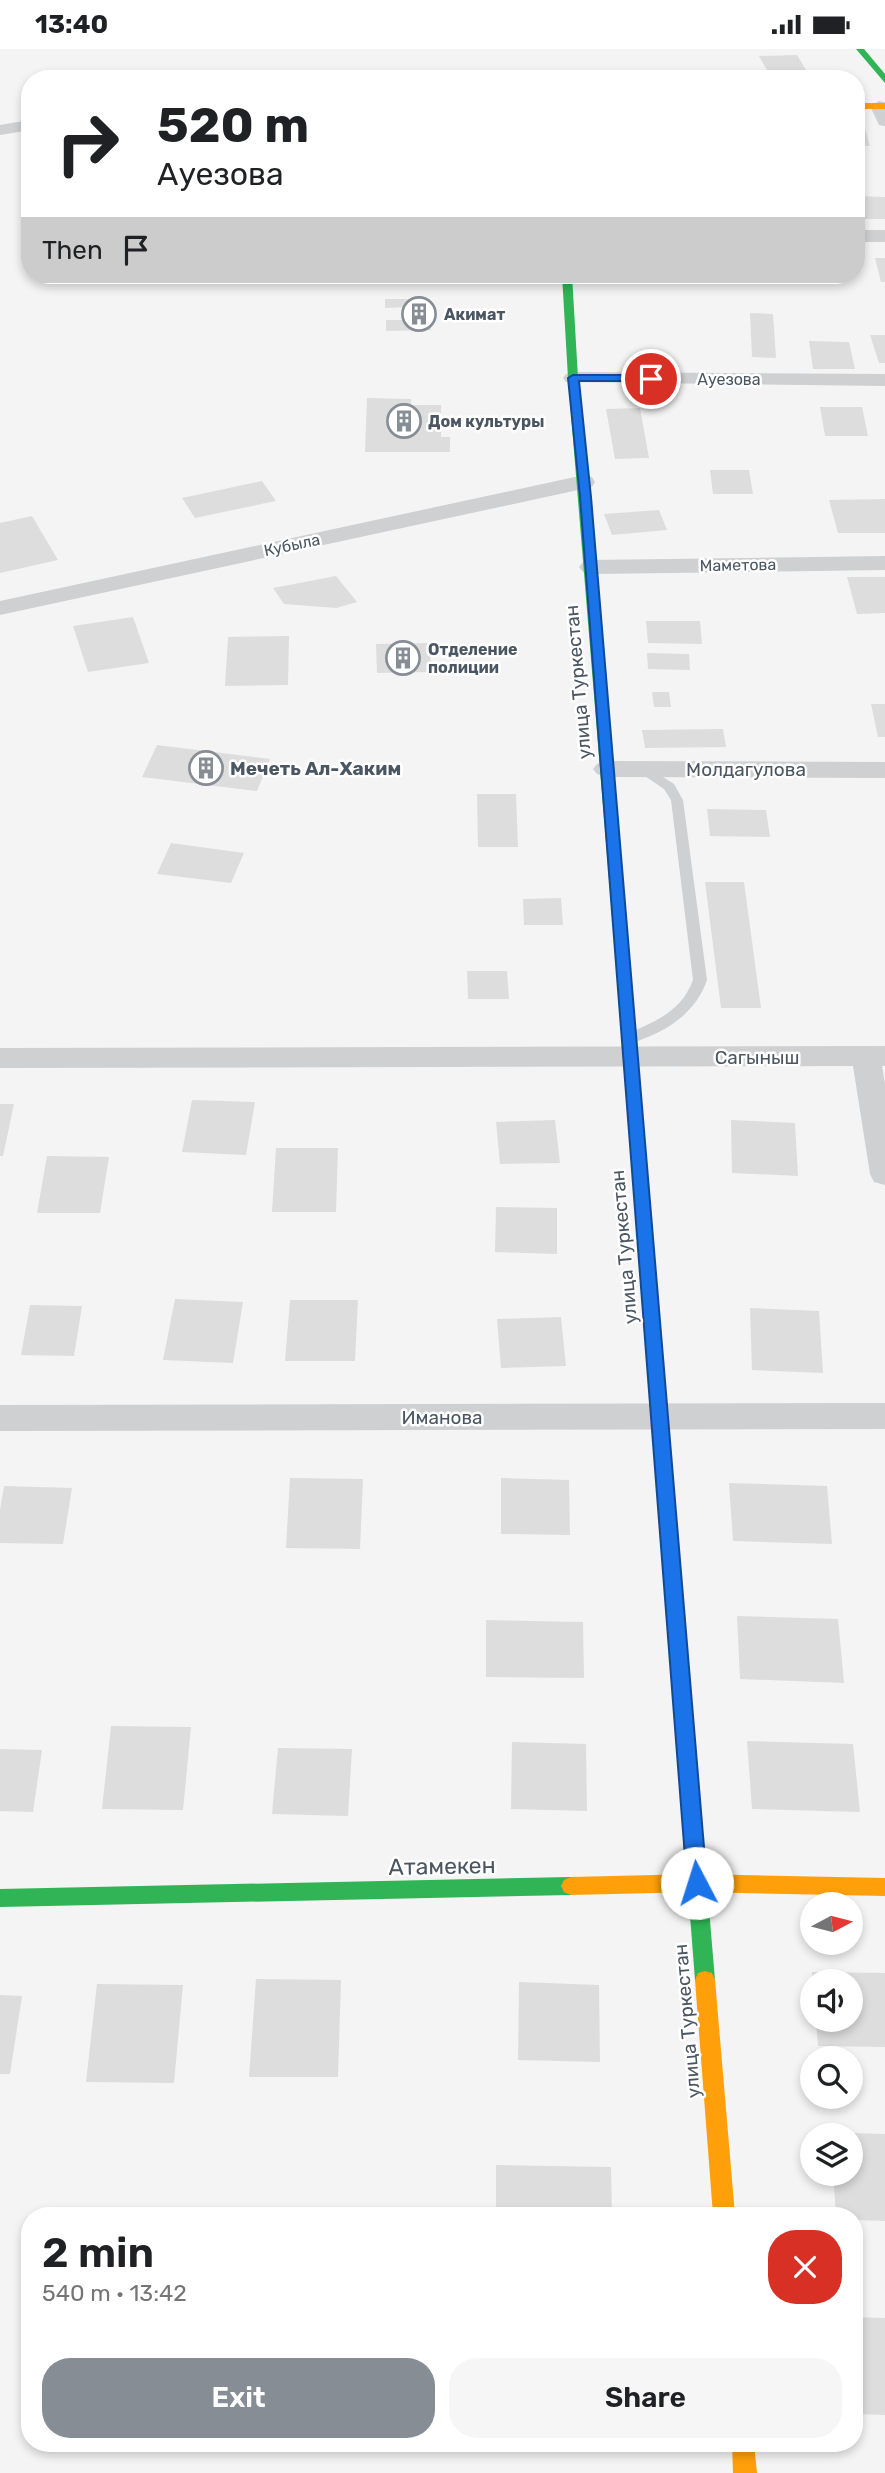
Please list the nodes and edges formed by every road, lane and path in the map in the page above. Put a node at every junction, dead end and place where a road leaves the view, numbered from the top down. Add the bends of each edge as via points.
1 (860, 49) edge
2 (885, 80) edge
3 (865, 108) edge
4 (883, 111) edge
5 (21, 126) edge
6 (0, 130) edge
7 (865, 236) edge
8 (885, 236) edge
9 (568, 284) edge
10 (573, 378) junction
11 (885, 380) edge
12 (583, 482) junction
13 (885, 563) edge
14 (590, 567) junction
15 (0, 608) edge
16 (606, 769) junction
17 (644, 769) junction
18 (885, 770) edge
19 (629, 1049) junction
20 (876, 1057) edge
21 (0, 1058) edge
22 (885, 1174) edge
23 (659, 1416) junction
24 (885, 1416) edge
25 (0, 1418) edge
26 (697, 1883) junction
27 (885, 1887) edge
28 (0, 1898) edge
29 (723, 2207) edge
30 (744, 2452) edge
31 (745, 2473) edge

1 - 2 street
3 - 4 street
5 - 6 street
7 - 8 street
9 - 10 street, улица Туркестан
10 - 11 street, Ауезова
10 - 12 street, улица Туркестан
12 - 14 street, улица Туркестан
12 - 15 street, Кубыла
13 - 14 street, Маметова
14 - 16 street, улица Туркестан
16 - 17 street, Молдагулова
16 - 19 street, улица Туркестан
17 - 18 street, Молдагулова
17 - 19 lane via 669,787 677,800 700,979 696,996 680,1014
19 - 20 street, Сагыныш
19 - 21 street, Сагыныш
19 - 23 street, улица Туркестан
20 - 22 street
23 - 24 street, Иманова
23 - 25 street, Иманова
23 - 26 street, улица Туркестан
26 - 27 street, Атамекен
26 - 28 street, Атамекен
26 - 29 street, улица Туркестан
30 - 31 street

